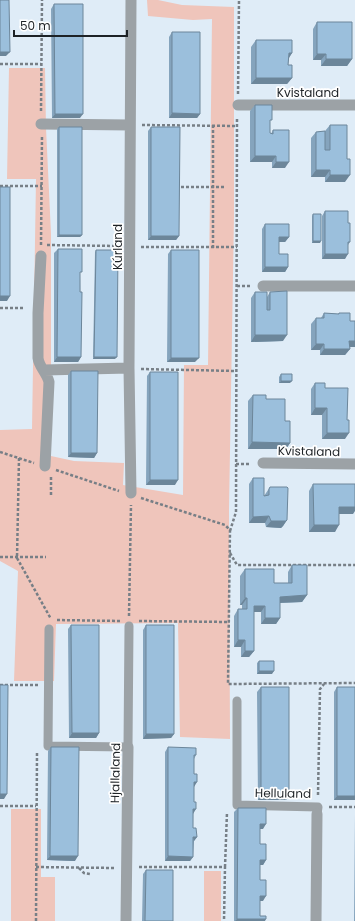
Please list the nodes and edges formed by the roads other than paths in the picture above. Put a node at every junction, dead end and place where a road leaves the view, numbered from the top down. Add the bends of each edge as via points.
1 (131, 0) edge
2 (238, 105) road end
3 (355, 106) edge
4 (41, 124) road end
5 (130, 125) junction
6 (41, 250) road end
7 (263, 286) dead end
8 (355, 286) edge
9 (129, 368) junction
10 (44, 370) junction
11 (263, 463) dead end
12 (355, 464) edge
13 (48, 471) road end
14 (131, 497) road end
15 (129, 623) road end
16 (49, 629) dead end
17 (237, 702) dead end
18 (128, 747) junction
19 (317, 810) joint
20 (126, 921) edge
21 (316, 921) edge

1 - 5 street, Kúrland
2 - 3 street, Kvistaland
4 - 5 street
5 - 9 street, Kúrland
6 - 10 street via 38,361
7 - 8 street
9 - 10 street
9 - 14 street, Kúrland
10 - 13 street via 49,382
11 - 12 street, Kvistaland
15 - 18 lane, Hjallaland
16 - 18 lane via 48,746
17 - 19 lane, Helluland via 237,805
18 - 20 street, Hjallaland
19 - 21 street, Helluland

